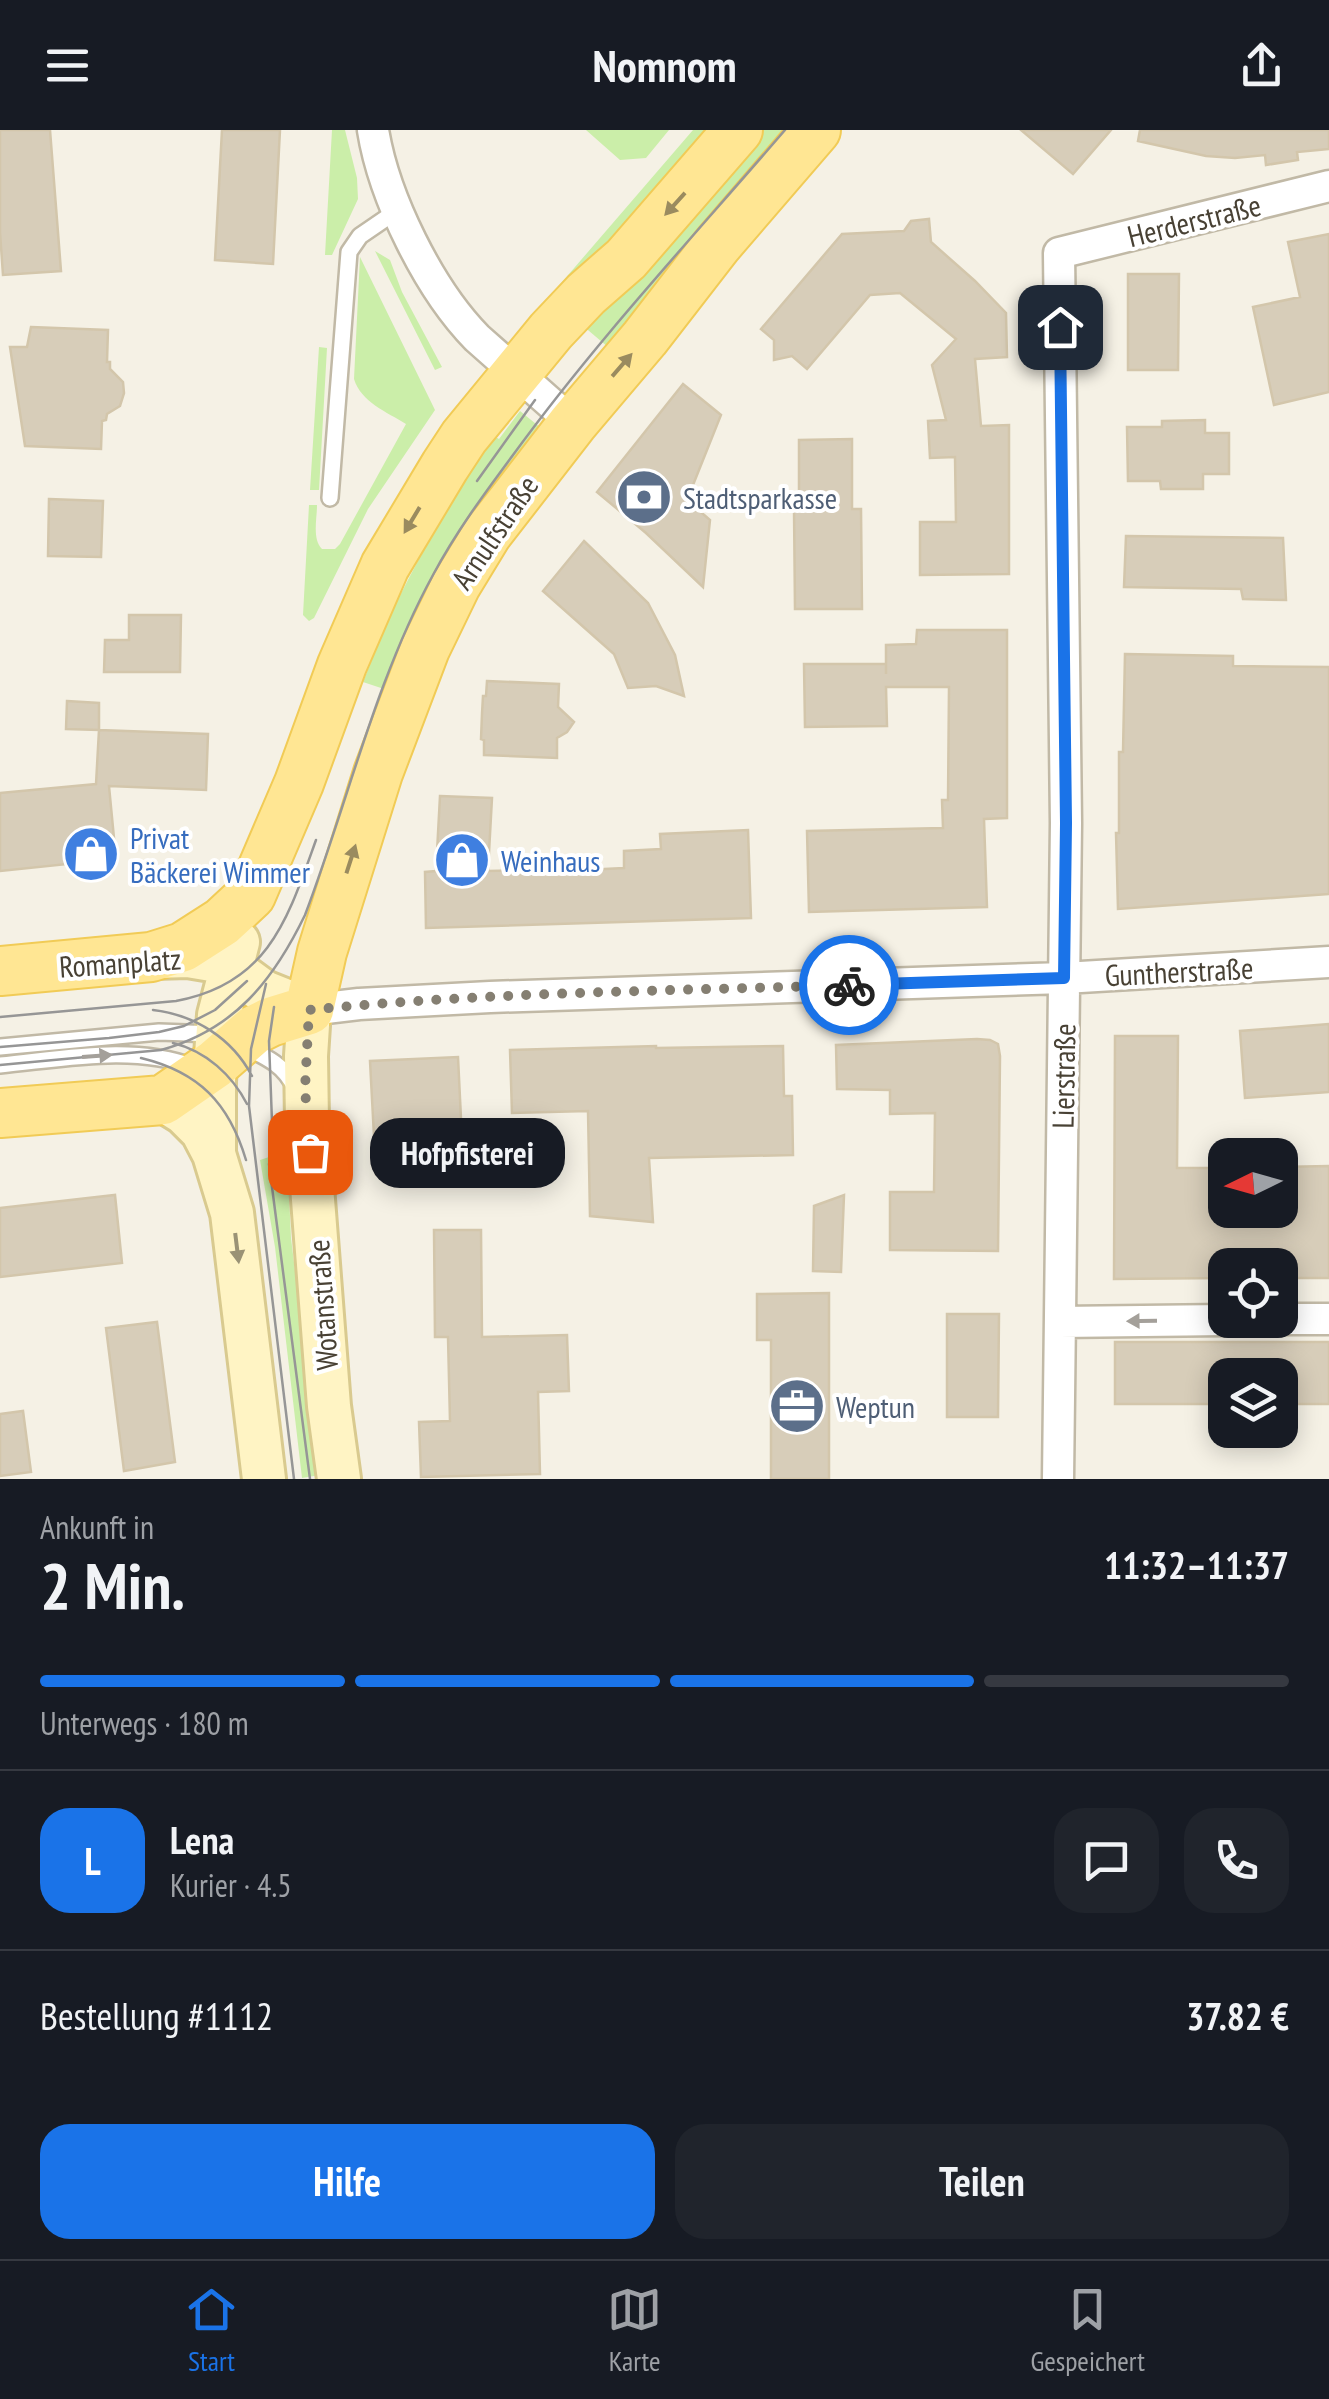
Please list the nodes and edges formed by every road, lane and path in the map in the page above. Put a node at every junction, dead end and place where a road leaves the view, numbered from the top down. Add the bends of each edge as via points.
1 (373, 130) edge
2 (738, 130) edge
3 (816, 130) edge
4 (1329, 186) edge
5 (398, 210) junction
6 (1059, 253) joint
7 (515, 374) junction
8 (573, 424) junction
9 (330, 498) dead end
10 (252, 895) junction
11 (151, 957) junction
12 (1329, 962) edge
13 (0, 971) edge
14 (1064, 978) junction
15 (309, 1010) junction
16 (159, 1032) junction
17 (220, 1037) junction
18 (0, 1046) edge
19 (0, 1065) edge
20 (162, 1100) junction
21 (0, 1113) edge
22 (307, 1122) junction
23 (214, 1154) junction
24 (1298, 1319) edge
25 (1329, 1319) edge
26 (1208, 1320) edge
27 (1060, 1322) junction
28 (264, 1479) edge
29 (339, 1479) edge
30 (1058, 1479) edge

1 - 5 street
2 -> 7 main road
8 -> 3 main road, Arnulfstraße
4 - 6 street, Herderstraße
5 - 7 street via 436,286 464,325
5 - 9 lane via 349,252
6 - 14 street, Lierstraße
7 - 8 street
7 -> 10 main road via 464,437 385,566
15 -> 8 main road, Arnulfstraße via 372,791 424,649 486,534
10 - 11 main road via 183,947
10 - 17 main road
11 - 13 main road, Romanplatz
11 - 17 main road, Romanplatz via 206,958
12 - 14 street, Guntherstraße
14 - 15 street, Guntherstraße via 536,995
14 - 27 street, Lierstraße
15 - 17 main road
15 - 17 main road, Romanplatz via 264,992
15 - 22 main road, Wotanstraße
16 - 17 lane
16 - 17 lane via 212,1008
16 - 18 lane
19 -> 17 lane via 124,1054 161,1058
17 - 20 main road
17 - 22 lane via 276,1062 290,1077
17 - 23 main road
20 - 21 main road
20 - 23 main road via 202,1130
22 - 29 main road, Wotanstraße
23 -> 28 main road via 232,1213
24 - 25 street
26 -> 27 street
27 - 30 street, Lierstraße

